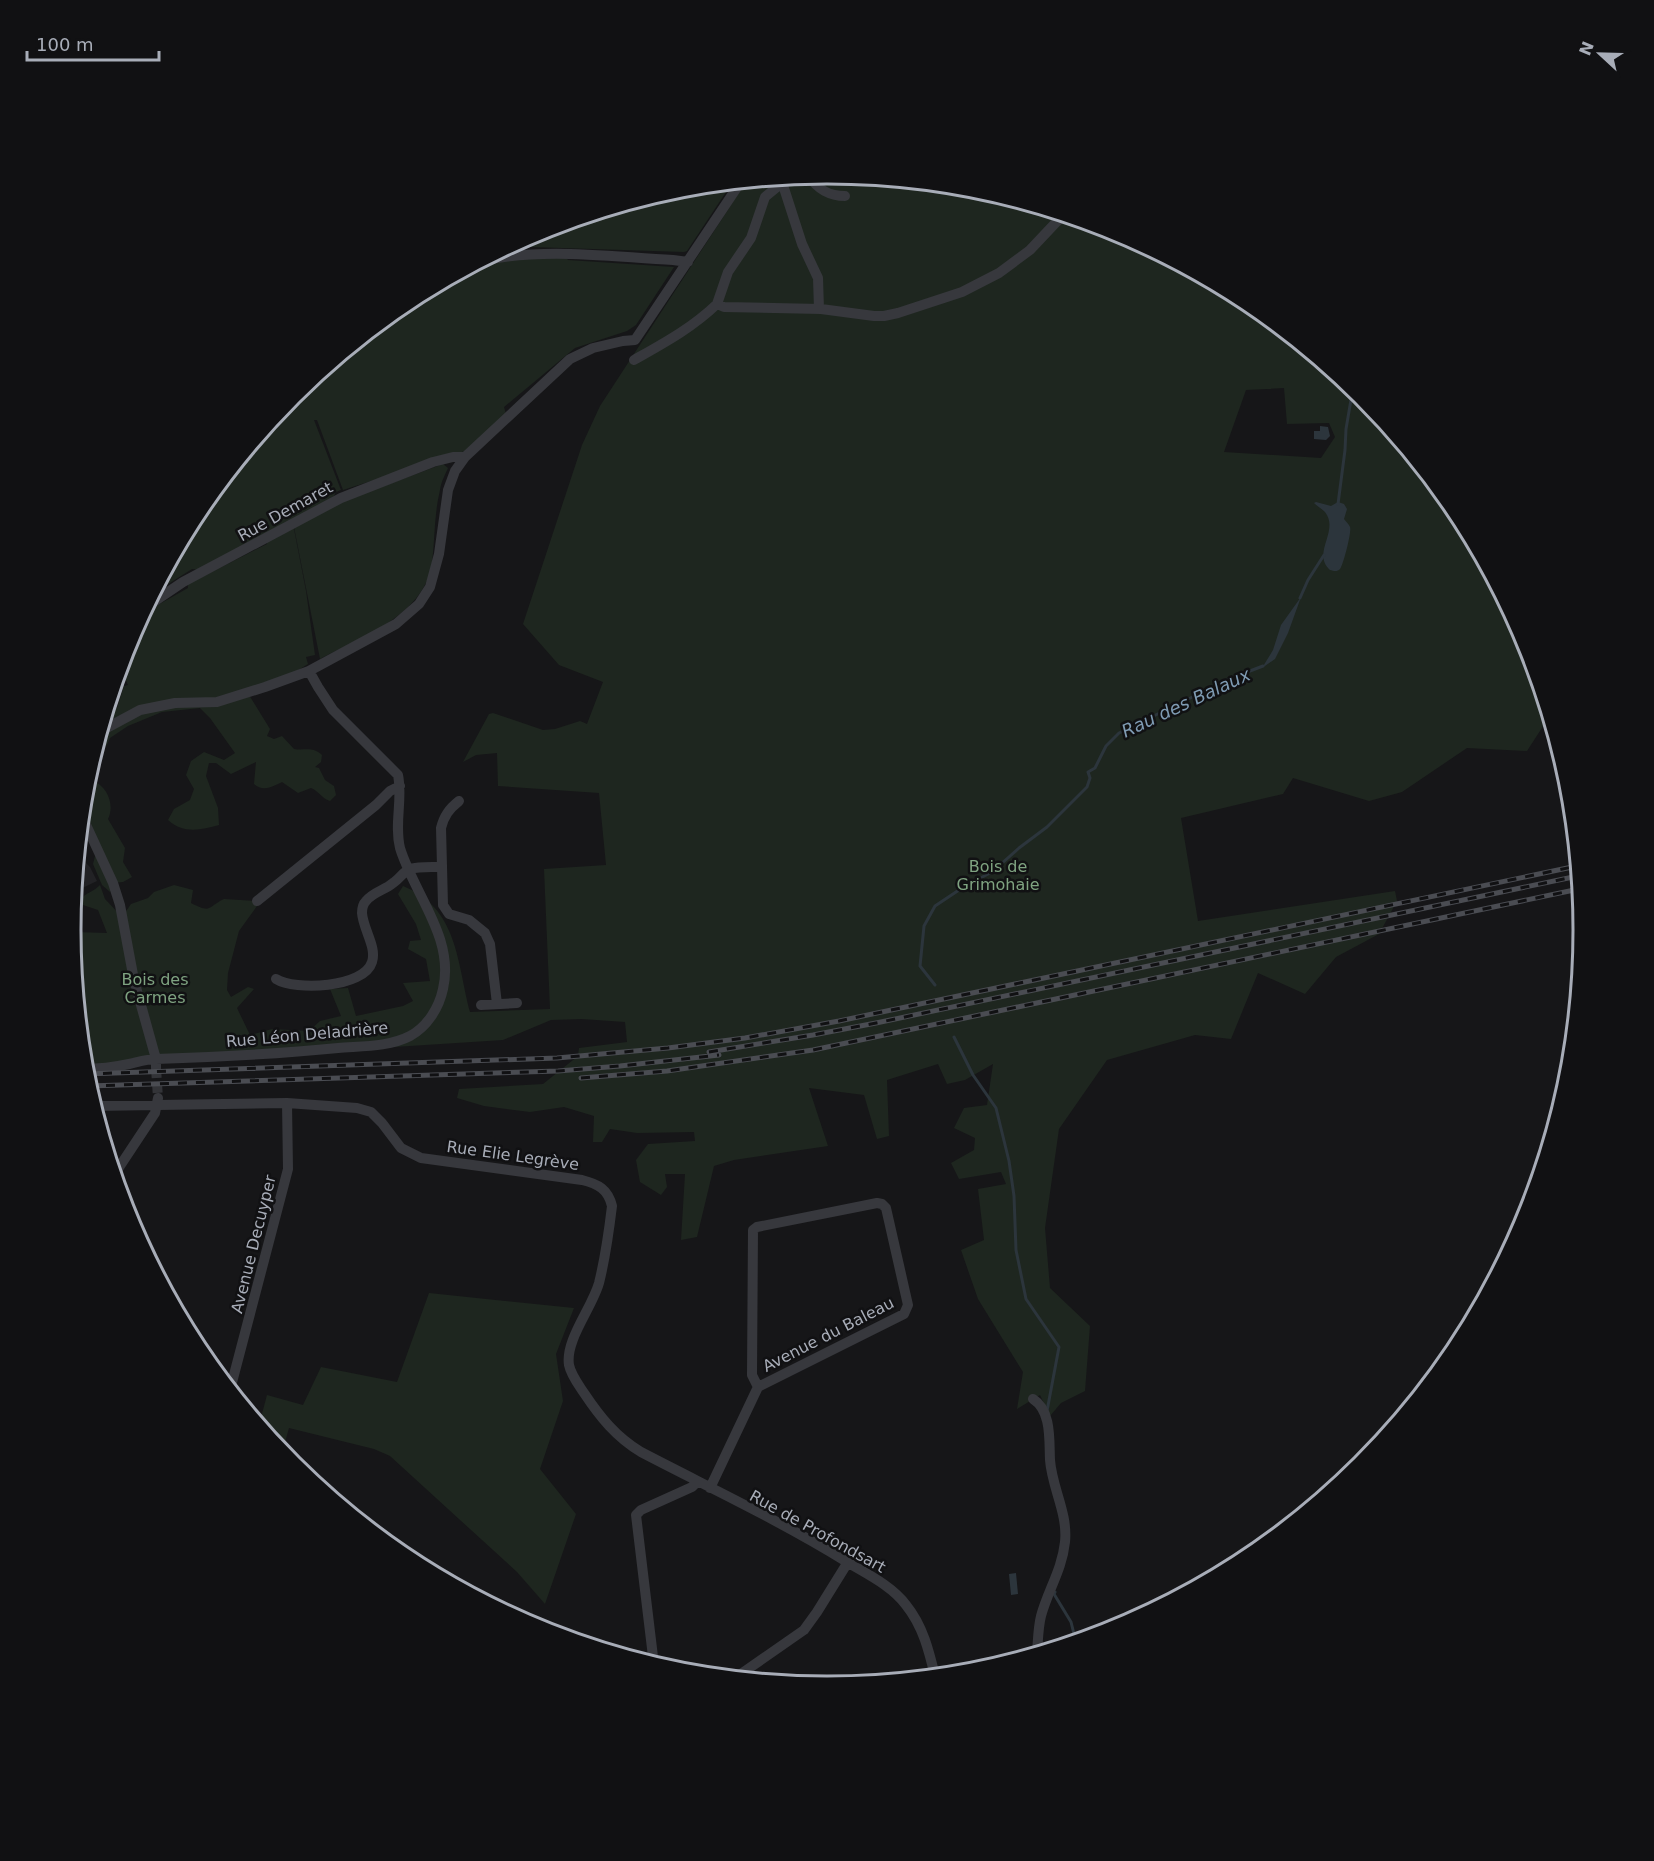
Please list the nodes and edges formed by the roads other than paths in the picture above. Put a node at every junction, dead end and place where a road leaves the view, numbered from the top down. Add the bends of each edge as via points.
1 (817, 184) edge
2 (778, 186) edge
3 (786, 186) edge
4 (735, 190) edge
5 (845, 196) dead end
6 (1057, 221) edge
7 (506, 257) edge
8 (688, 262) junction
9 (717, 304) junction
10 (819, 309) junction
11 (634, 360) dead end
12 (447, 458) junction
13 (465, 458) junction
14 (457, 468) junction
15 (160, 596) edge
16 (309, 671) junction
17 (109, 726) edge
18 (400, 786) junction
19 (459, 801) dead end
20 (88, 828) edge
21 (442, 867) junction
22 (408, 869) junction
23 (257, 901) dead end
24 (276, 979) dead end
25 (517, 1003) dead end
26 (497, 1004) junction
27 (481, 1005) dead end
28 (156, 1064) junction
29 (94, 1068) edge
30 (158, 1101) junction
31 (287, 1103) junction
32 (102, 1105) edge
33 (120, 1166) edge
34 (232, 1381) edge
35 (758, 1387) junction
36 (1034, 1400) dead end
37 (697, 1482) junction
38 (710, 1488) junction
39 (737, 1502) joint
40 (848, 1563) junction
41 (1038, 1646) edge
42 (653, 1655) edge
43 (933, 1669) edge
44 (744, 1671) edge

1 - 5 street via 834,195
2 - 9 street via 765,197 748,244 728,272
3 - 10 street via 799,235 818,278
4 - 8 street
6 - 10 street via 1030,250 999,273 962,292 884,316
7 - 8 street via 552,254
8 - 13 street via 635,340 593,348 570,359
9 - 10 street via 730,308
9 - 11 street via 679,335
12 - 13 street, Rue Demaret
12 - 14 street
12 - 15 street, Rue Demaret via 341,498
13 - 14 street
14 - 16 street via 448,490 436,570 423,599 396,624
16 - 17 street via 217,702 174,703 140,710
16 - 18 street via 327,702 396,771
18 - 22 street, Rue Léon Deladrière via 399,835
18 - 23 street
19 - 21 street via 443,818
20 - 28 street via 120,905
21 - 22 street
21 - 26 street via 442,904 449,914 469,920 485,933 490,944
22 - 24 street via 368,898 363,906 373,957 363,974 343,982 307,987
22 - 28 street, Rue Léon Deladrière via 444,953 440,1002 421,1028 384,1044
25 - 26 street
26 - 27 street
28 - 29 street, Rue Léon Deladrière
30 - 31 street, Rue Elie Legrève via 170,1105
30 - 32 street, Rue Elie Legrève
30 - 33 street via 155,1113
31 - 34 street, Avenue Decuyper via 288,1169
31 - 37 street, Rue Elie Legrève via 370,1112 400,1148 421,1158 582,1179 605,1189 612,1206 609,1228 596,1292 570,1350 572,1375 599,1414 626,1443
35 - 35 street, Avenue du Baleau via 752,1375 753,1230 882,1204 908,1305 904,1314
35 - 38 street, Avenue du Baleau
36 - 41 street via 1039,1403 1049,1429 1051,1469 1066,1536 1058,1575 1042,1614
37 - 38 street, Rue Elie Legrève
37 - 42 street via 636,1515
38 - 39 street, Rue Elie Legrève
39 - 40 street, Rue de Profondsart
40 - 43 street, Rue de Profondsart via 905,1603 923,1633
40 - 44 street via 804,1630

